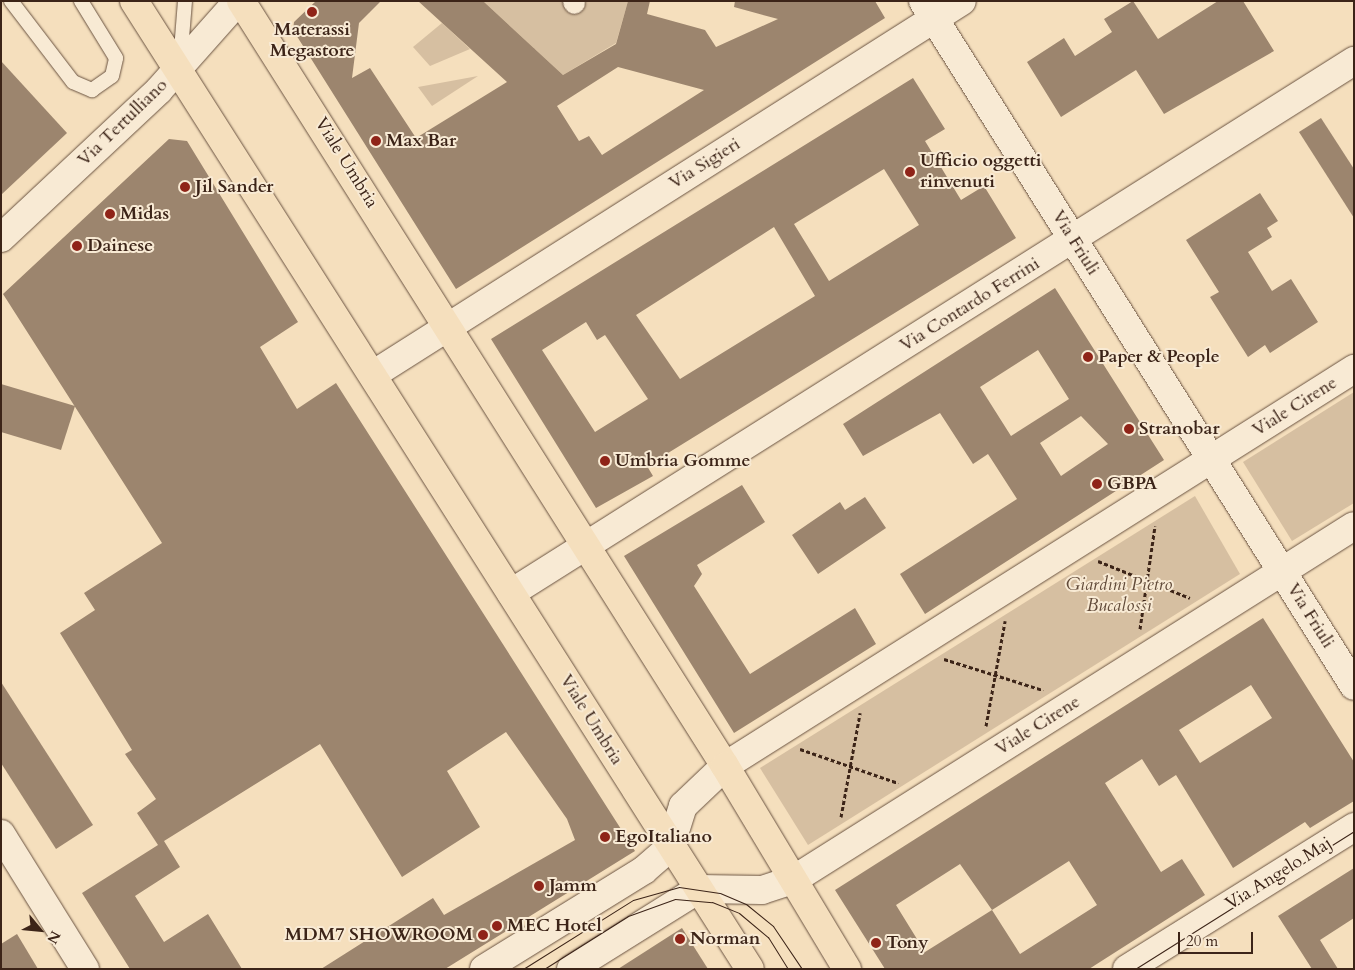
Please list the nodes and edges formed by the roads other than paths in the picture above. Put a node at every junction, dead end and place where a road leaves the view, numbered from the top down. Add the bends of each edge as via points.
1 (11, 1) edge
2 (81, 1) edge
3 (134, 1) edge
4 (184, 1) edge
5 (240, 1) edge
6 (962, 1) edge
7 (929, 10) edge
8 (1354, 61) edge
9 (179, 68) junction
10 (1, 238) edge
11 (1073, 240) junction
12 (447, 327) junction
13 (1354, 370) edge
14 (374, 374) junction
15 (1212, 460) junction
16 (1354, 526) edge
17 (584, 546) junction
18 (1282, 572) junction
19 (511, 593) junction
20 (1354, 686) edge
21 (725, 766) junction
22 (1354, 827) edge
23 (1, 834) edge
24 (670, 847) junction
25 (793, 880) junction
26 (698, 889) junction
27 (85, 969) edge
28 (484, 969) edge
29 (571, 969) edge
30 (750, 969) edge
31 (847, 969) edge
32 (1127, 969) edge

1 - 2 lane via 73,82 92,90 112,76 116,58
3 - 9 main road, Viale Umbria
4 - 9 lane
5 - 9 street, Via Tertulliano
5 - 12 main road, Viale Umbria
6 - 7 street, Via Sigieri
7 - 11 street, Via Friuli
7 - 12 street, Via Sigieri
8 - 11 street, Via Contardo Ferrini
9 - 10 street, Via Tertulliano
9 - 14 main road, Viale Umbria
11 - 15 street, Via Friuli
11 - 17 street, Via Contardo Ferrini
12 - 14 street
12 - 17 main road, Viale Umbria
13 - 15 street, Viale Cirene
14 - 19 main road, Viale Umbria
15 - 18 street
15 - 21 street, Viale Cirene
16 - 18 street, Viale Cirene
17 - 19 street
17 - 21 main road, Viale Umbria
18 - 20 street, Via Friuli
18 - 25 street, Viale Cirene
19 - 24 main road, Viale Umbria
21 - 24 street via 683,806
21 - 25 main road, Viale Umbria
22 - 32 street, Via Angelo Maj
23 - 27 street
24 - 26 main road, Viale Umbria
24 - 28 street via 644,870
25 - 26 street via 762,890
25 - 31 main road, Viale Umbria
26 - 29 street
26 - 30 main road, Viale Umbria

